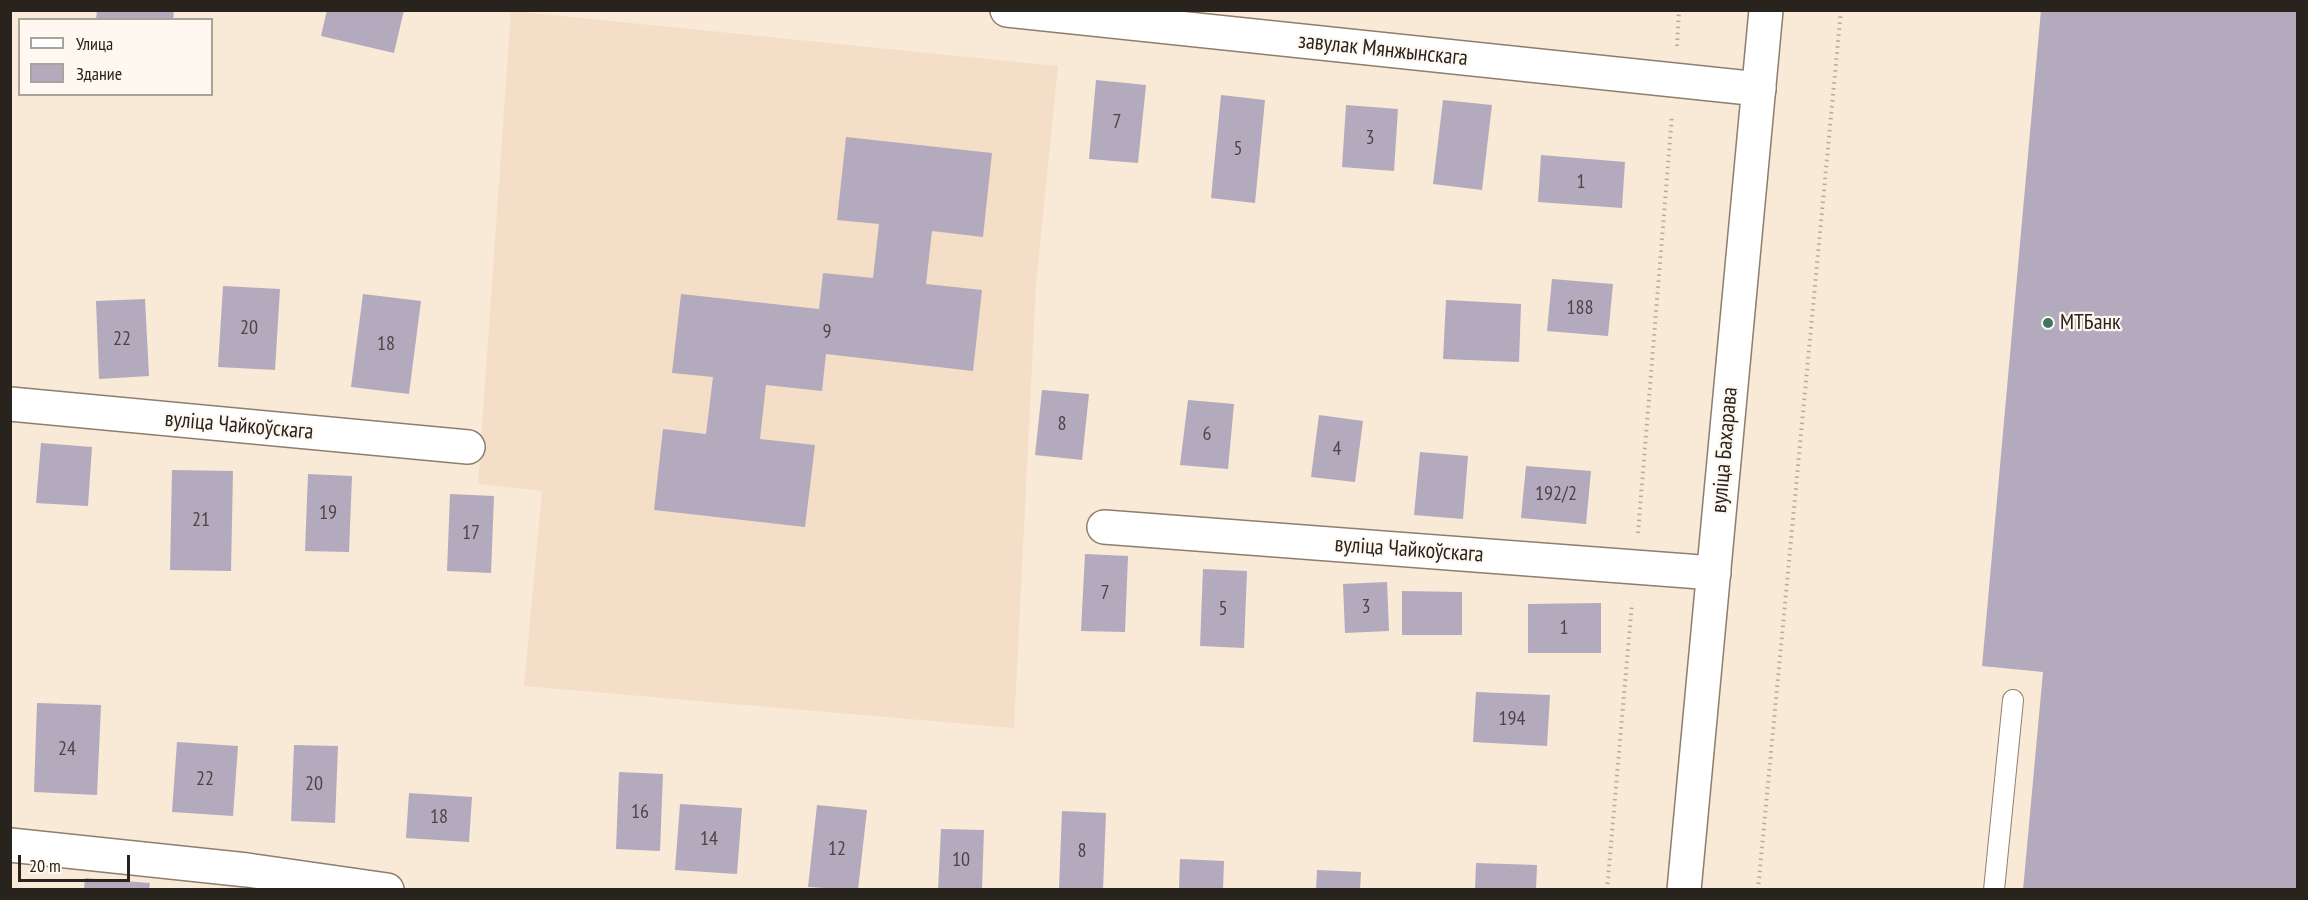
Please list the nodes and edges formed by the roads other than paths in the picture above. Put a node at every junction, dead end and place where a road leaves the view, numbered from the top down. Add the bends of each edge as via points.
1 (1007, 10) edge
2 (1766, 10) edge
3 (1759, 89) junction
4 (10, 404) edge
5 (468, 447) dead end
6 (1104, 527) dead end
7 (1714, 573) junction
8 (2013, 700) dead end
9 (10, 845) edge
10 (246, 880) edge
11 (387, 890) edge
12 (1684, 890) edge
13 (1994, 890) edge

1 - 3 street, завулак Мянжынскага
2 - 3 street, вуліца Бахарава
3 - 7 street, вуліца Бахарава
4 - 5 street, вуліца Чайкоўскага
6 - 7 street, вуліца Чайкоўскага
7 - 12 street, вуліца Бахарава
8 - 13 lane
9 - 10 street
10 - 11 street

